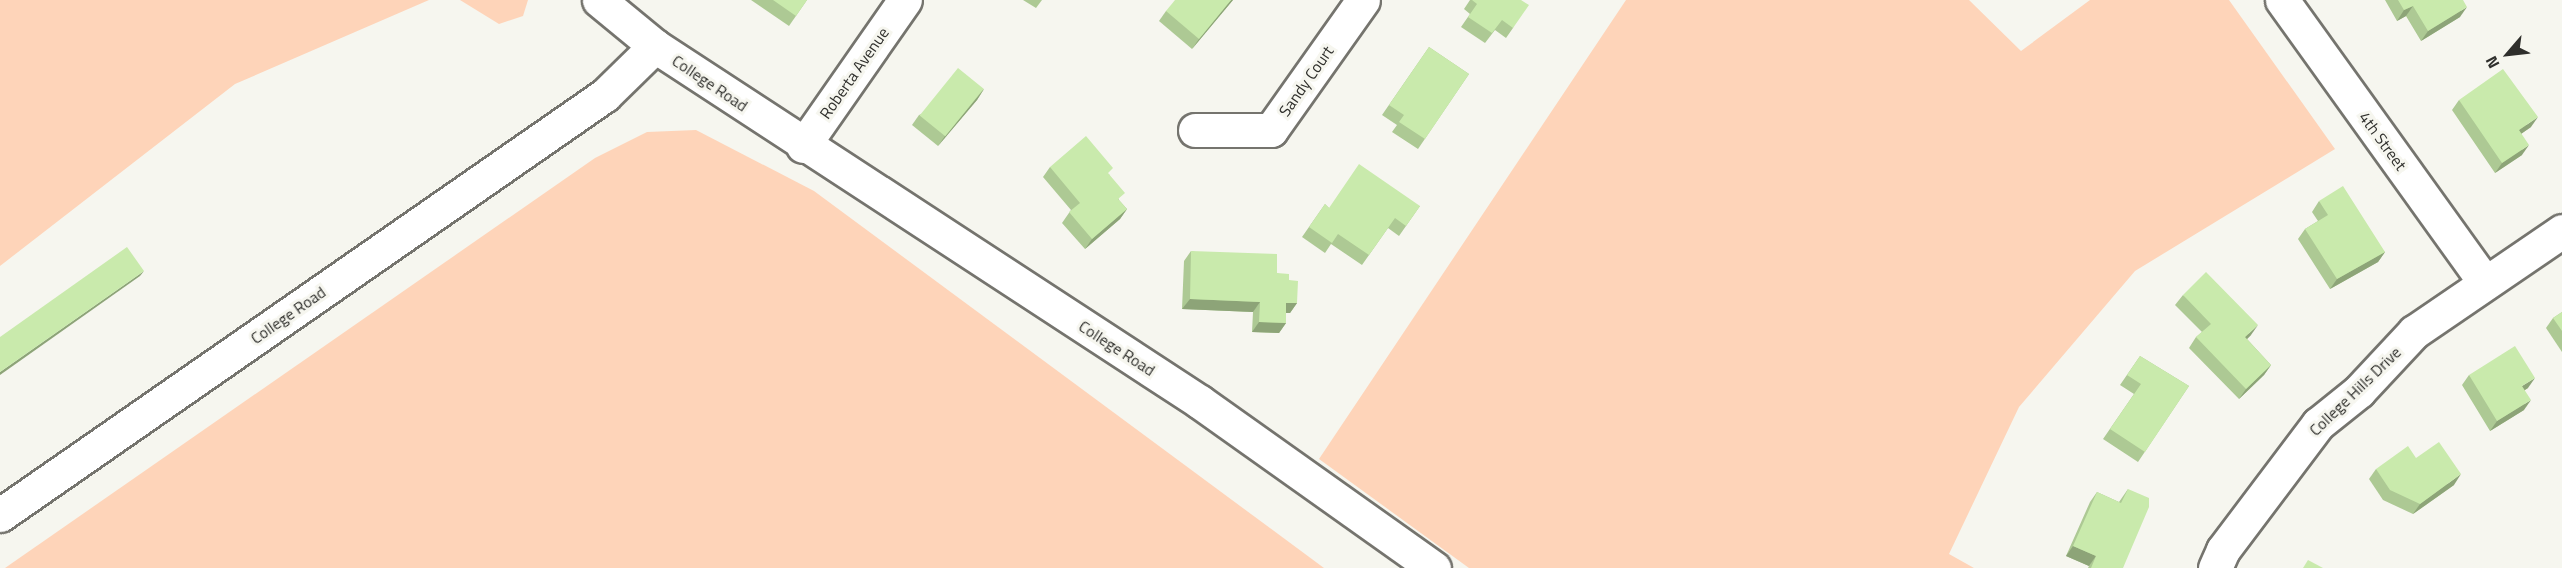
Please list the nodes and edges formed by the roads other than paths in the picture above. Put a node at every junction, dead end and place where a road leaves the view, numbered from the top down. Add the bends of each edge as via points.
1 (599, 0) edge
2 (905, 0) edge
3 (1363, 0) edge
4 (2282, 0) edge
5 (655, 46) junction
6 (1195, 130) dead end
7 (803, 146) junction
8 (2562, 231) edge
9 (2485, 283) junction
10 (0, 515) edge
11 (1434, 568) edge
12 (2215, 568) edge

1 - 5 street
2 - 7 street, Roberta Avenue
3 - 6 street, Sandy Court via 1271,130
4 - 9 street, 4th Street
5 - 7 street, College Road
5 - 10 street, College Road via 605,95
7 - 11 street, College Road via 1200,402
8 - 9 street, College Hills Drive
9 - 12 street, College Hills Drive via 2414,332 2359,391 2318,424 2223,550

